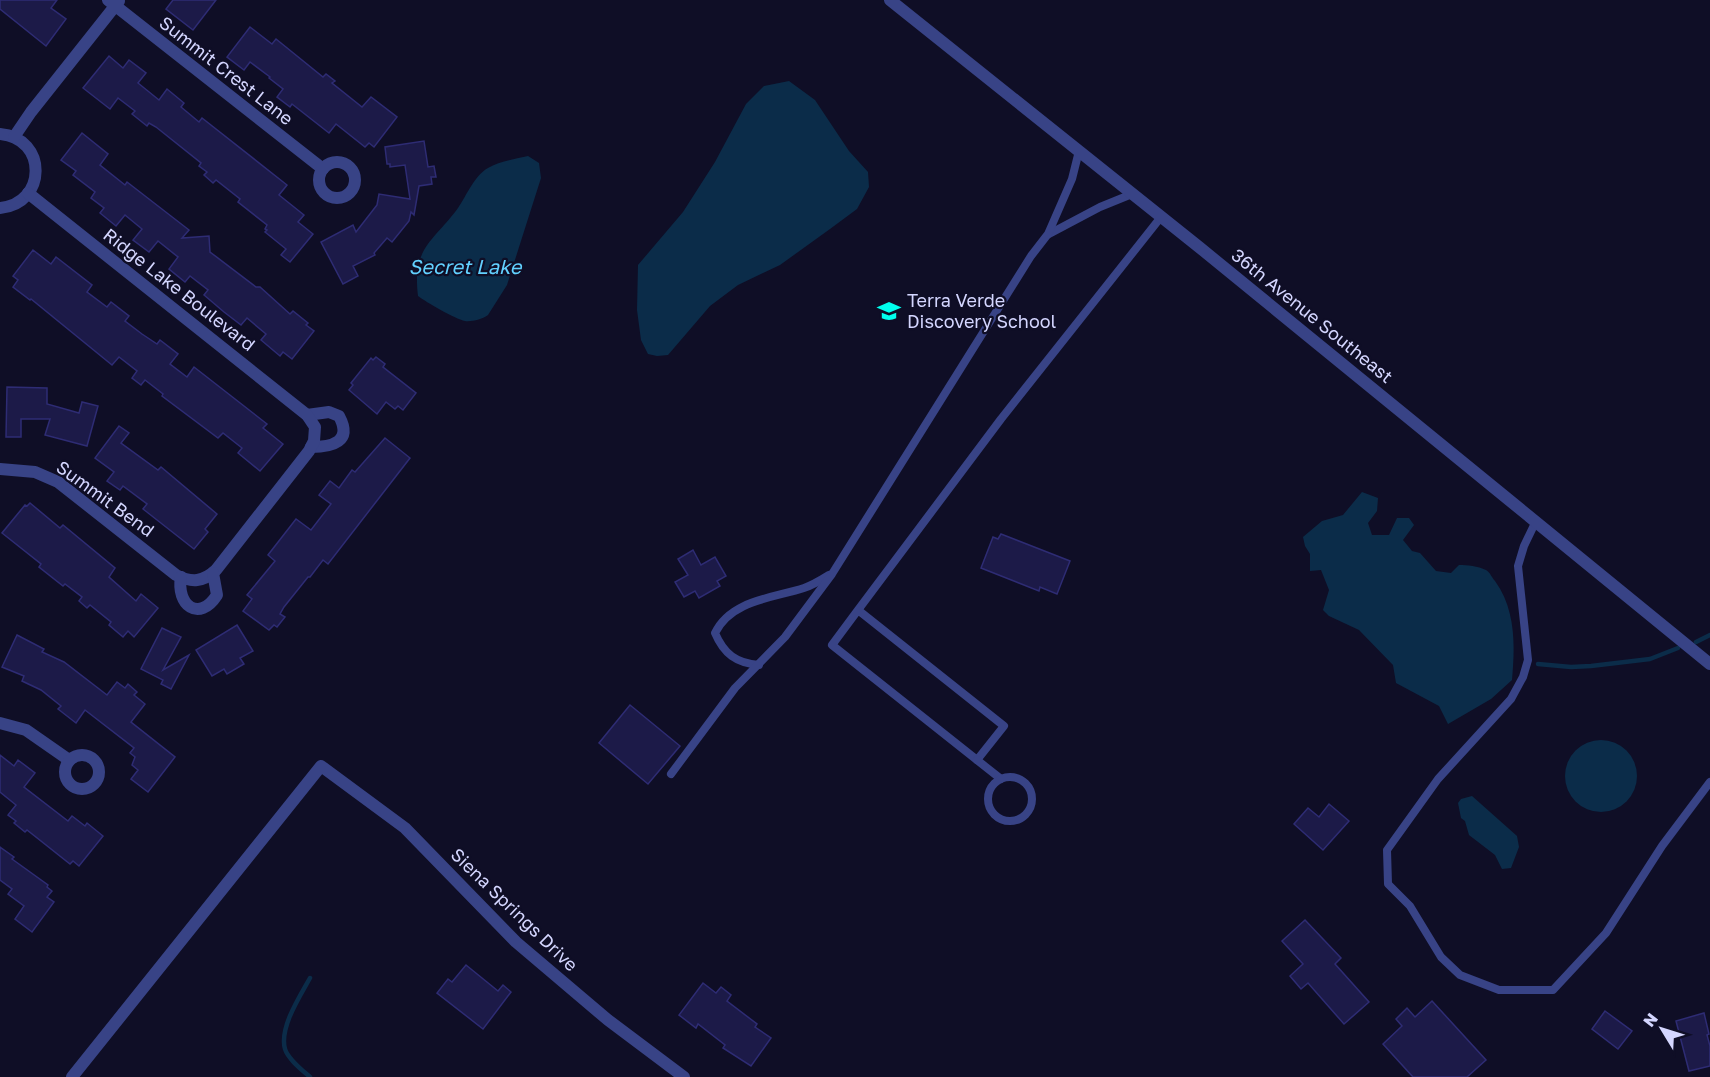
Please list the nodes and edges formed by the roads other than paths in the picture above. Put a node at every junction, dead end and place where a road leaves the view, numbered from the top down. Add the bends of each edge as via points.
1 (890, 0) edge
2 (114, 2) edge
3 (0, 134) edge
4 (14, 137) junction
5 (1079, 151) junction
6 (323, 169) dead end
7 (28, 193) junction
8 (1132, 194) junction
9 (0, 208) edge
10 (1161, 217) junction
11 (1048, 234) junction
12 (307, 415) junction
13 (311, 447) junction
14 (0, 469) edge
15 (1536, 521) junction
16 (213, 573) junction
17 (832, 574) junction
18 (181, 577) junction
19 (858, 610) junction
20 (1710, 664) edge
21 (759, 665) junction
22 (0, 723) edge
23 (69, 760) dead end
24 (977, 760) junction
25 (671, 774) dead end
26 (1000, 779) junction
27 (1710, 782) edge
28 (72, 1077) edge
29 (684, 1077) edge

1 - 5 street, 36th Avenue Southeast
2 - 4 street
2 - 6 street, Summit Crest Lane
3 - 4 street
4 - 7 street via 26,146 35,161 35,180
5 - 8 street, 36th Avenue Southeast
5 - 11 lane via 1072,179
7 - 9 street via 19,202
7 - 12 street, Ridge Lake Boulevard
8 - 10 street, 36th Avenue Southeast
8 - 11 lane
10 - 15 street, 36th Avenue Southeast
10 - 19 lane via 1001,419
11 - 17 lane
12 - 13 street via 315,427
12 - 13 street via 329,412 339,416 344,429 334,444
13 - 16 street
14 - 18 street, Summit Bend via 35,472 58,482
15 - 20 street, 36th Avenue Southeast
15 - 27 lane via 1518,566 1528,660 1523,676 1511,699 1438,779 1388,850 1388,884 1410,906 1441,957 1460,975 1499,990 1553,990 1606,933 1662,846
16 - 18 street via 199,581
16 - 18 street via 217,595 209,606 197,610 182,597
17 - 21 lane
17 - 21 lane via 806,588 753,601 720,623 715,633 726,653 745,664
19 - 24 lane via 832,645
19 - 24 lane via 1004,726
21 - 25 lane via 735,688
22 - 23 street via 26,730
24 - 26 lane
26 - 26 lane via 990,789 991,810 1002,819 1016,819 1031,805 1030,791 1014,777
28 - 29 street, Siena Springs Drive via 321,766 405,828 516,942 608,1020

